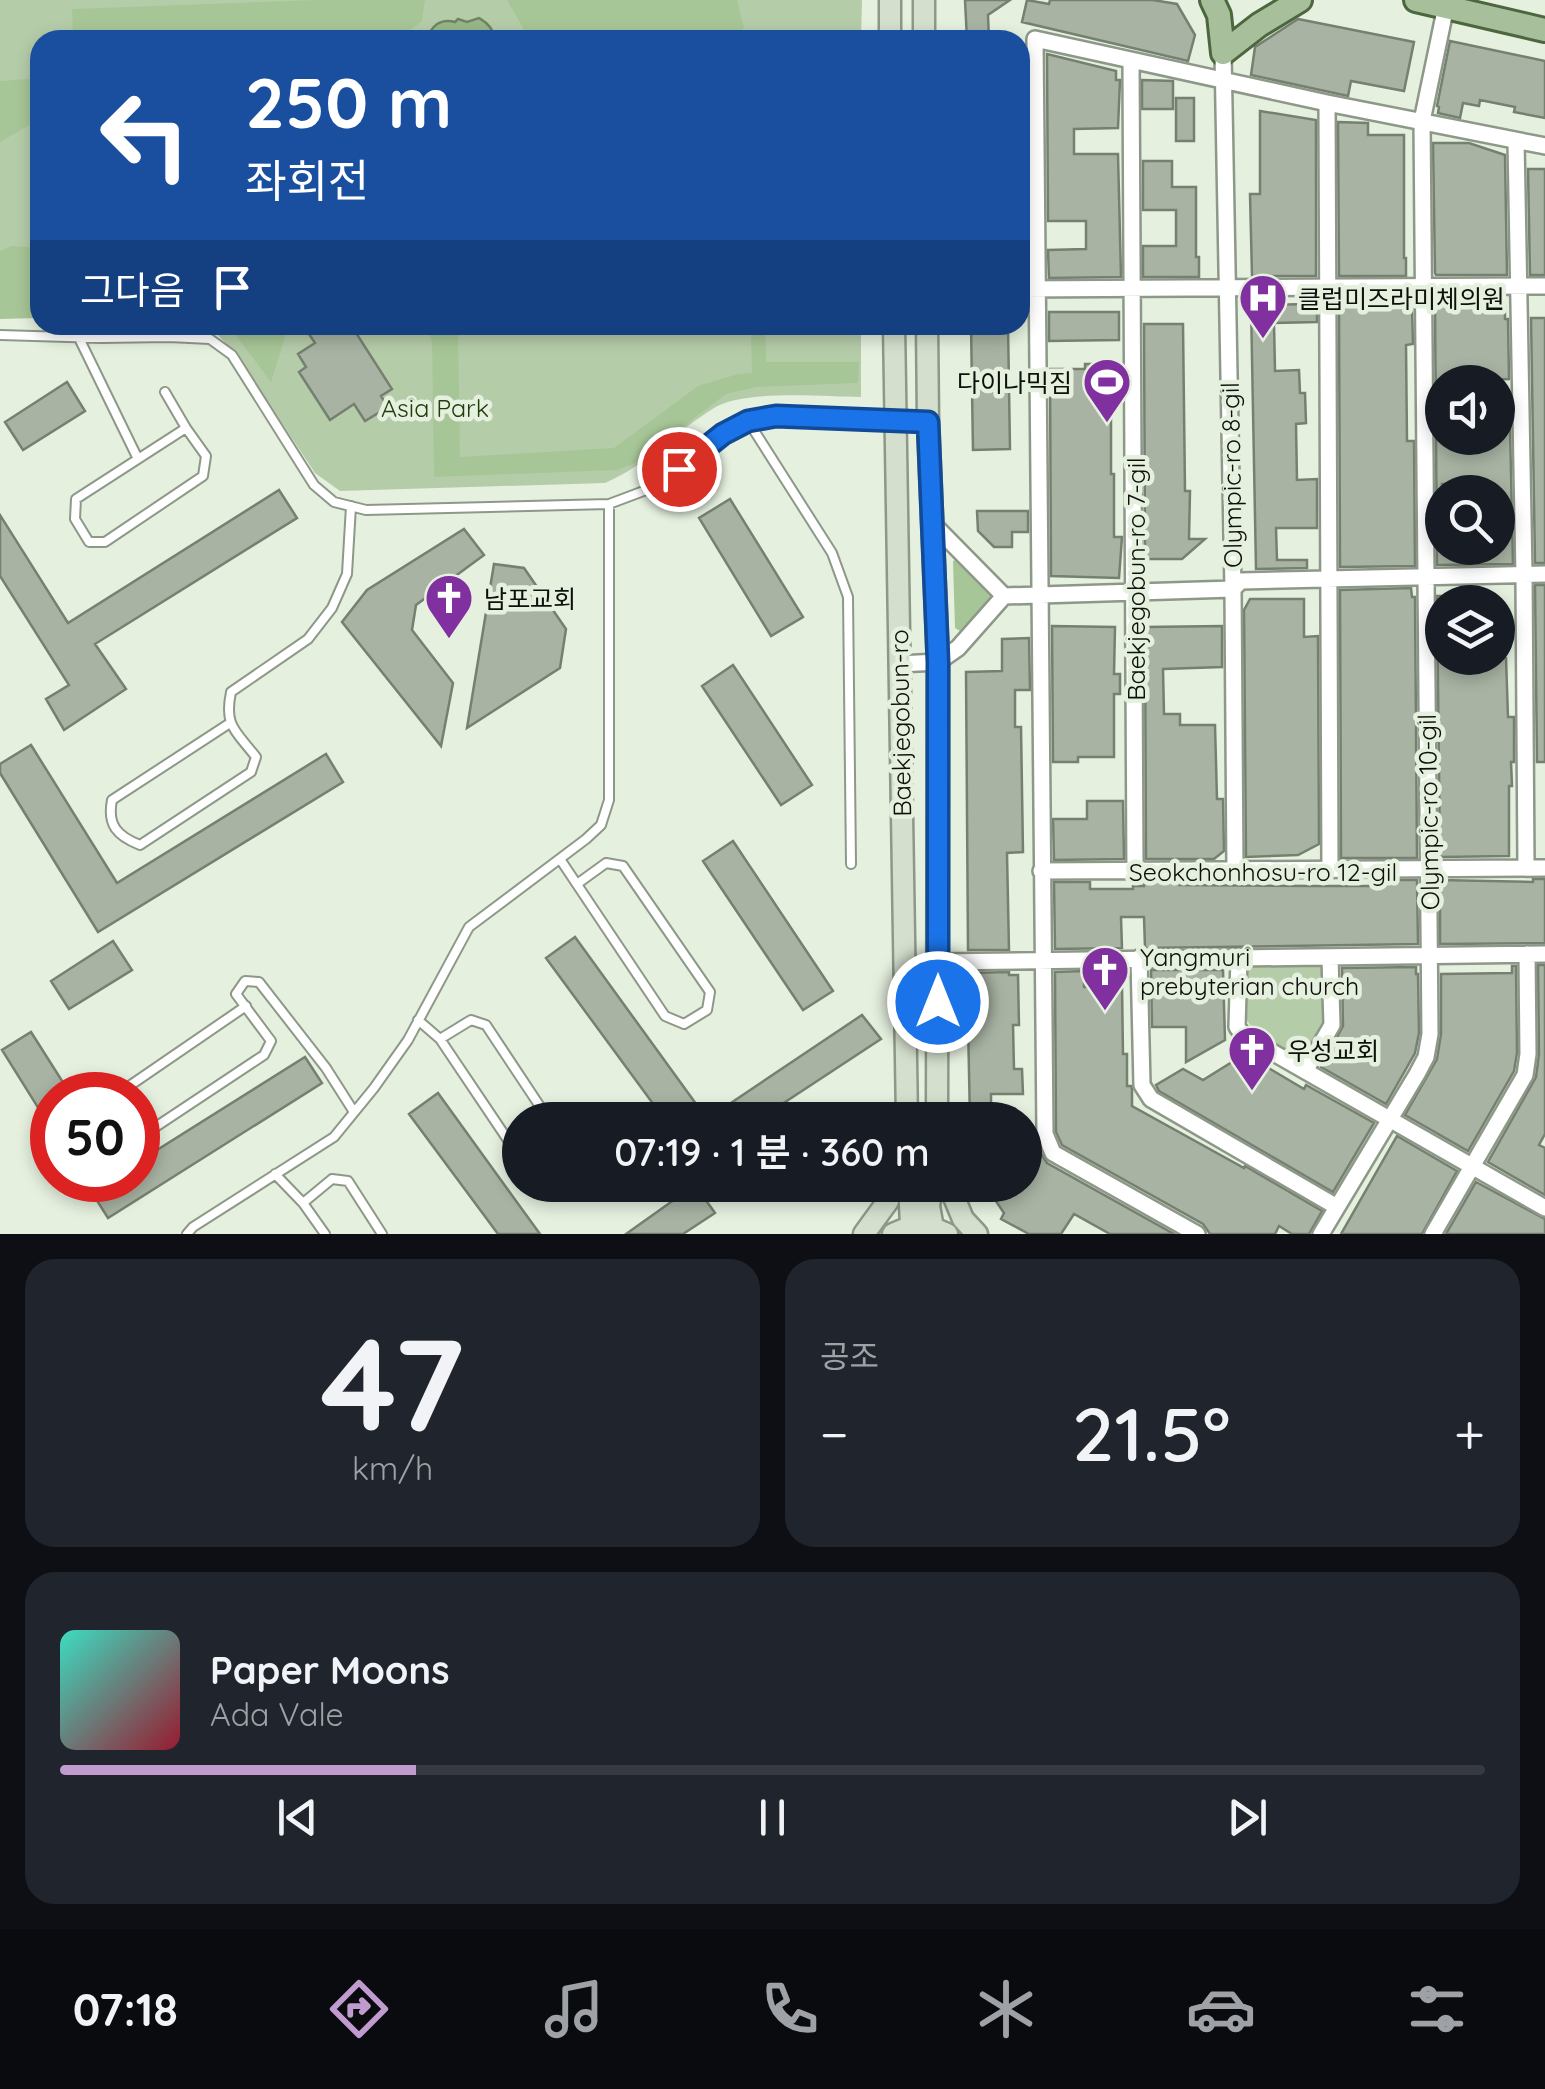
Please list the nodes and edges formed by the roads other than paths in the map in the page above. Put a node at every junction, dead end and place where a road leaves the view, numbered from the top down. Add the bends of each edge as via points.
1 (890, 0) edge
2 (924, 0) edge
3 (1212, 0) edge
4 (1300, 0) edge
5 (1416, 0) edge
6 (1446, 6) junction
7 (890, 30) edge
8 (924, 30) edge
9 (1545, 30) edge
10 (1224, 53) junction
11 (1131, 60) junction
12 (1224, 80) junction
13 (1327, 103) junction
14 (1422, 121) junction
15 (1516, 141) junction
16 (1545, 146) edge
17 (1030, 247) edge
18 (1423, 286) junction
19 (1518, 286) junction
20 (1545, 286) edge
21 (1227, 287) junction
22 (1328, 287) junction
23 (1133, 288) junction
24 (1030, 289) edge
25 (1030, 317) edge
26 (0, 335) edge
27 (894, 335) edge
28 (927, 335) edge
29 (78, 336) junction
30 (165, 392) dead end
31 (748, 421) junction
32 (894, 422) junction
33 (928, 422) junction
34 (186, 428) junction
35 (138, 459) junction
36 (610, 504) junction
37 (351, 506) junction
38 (932, 523) junction
39 (1545, 574) edge
40 (1524, 575) junction
41 (1426, 577) junction
42 (1330, 579) junction
43 (1233, 588) junction
44 (1135, 593) junction
45 (1004, 596) junction
46 (1040, 596) junction
47 (938, 662) junction
48 (899, 664) junction
49 (230, 723) junction
50 (560, 859) junction
51 (850, 864) dead end
52 (1526, 868) junction
53 (1545, 868) edge
54 (1235, 870) junction
55 (1330, 870) junction
56 (1428, 870) junction
57 (1135, 871) junction
58 (1041, 872) junction
59 (578, 884) junction
60 (1527, 954) junction
61 (1545, 954) edge
62 (1430, 956) junction
63 (1139, 958) junction
64 (1239, 958) junction
65 (1330, 958) junction
66 (1043, 959) junction
67 (938, 962) junction
68 (246, 1006) junction
69 (418, 1020) junction
70 (440, 1040) junction
71 (1306, 1071) junction
72 (150, 1072) edge
73 (537, 1102) edge
74 (906, 1102) edge
75 (937, 1102) edge
76 (354, 1112) junction
77 (1389, 1119) junction
78 (160, 1124) edge
79 (502, 1131) edge
80 (1472, 1166) junction
81 (275, 1174) junction
82 (887, 1202) edge
83 (913, 1202) edge
84 (930, 1202) edge
85 (956, 1202) edge
86 (303, 1203) junction
87 (1337, 1208) junction
88 (1545, 1208) edge
89 (922, 1230) edge
90 (187, 1234) edge
91 (325, 1234) edge
92 (382, 1234) edge
93 (864, 1234) edge
94 (978, 1234) edge
95 (1196, 1234) edge
96 (1322, 1234) edge
97 (1434, 1234) edge

1 - 7 main road
2 - 8 main road
3 - 10 main road
4 - 10 main road
5 - 6 main road
6 - 9 main road
6 - 14 street, Olympic-ro 10-gil
10 - 12 street, Olympic-ro 8-gil
11 - 12 street
11 - 17 street via 1035,38
11 - 23 street, Baekjegobun-ro 7-gil
12 - 13 street
12 - 21 street, Olympic-ro 8-gil
13 - 14 street
13 - 22 street
14 - 15 street
14 - 18 street, Olympic-ro 10-gil
15 - 16 street
15 - 19 street
18 - 19 street
18 - 22 street
18 - 41 street, Olympic-ro 10-gil
19 - 20 street
19 - 40 street
21 - 22 street
21 - 23 street
21 - 43 street, Olympic-ro 8-gil
22 - 42 street
23 - 24 street
23 - 44 street, Baekjegobun-ro 7-gil via 1139,355
25 - 46 street
26 - 29 lane
27 - 32 main road, Baekjegobun-ro
28 - 33 main road, Baekjegobun-ro
29 - 35 lane
29 - 37 lane via 210,340 232,355 314,484 334,502
30 - 34 lane
31 - 32 lane via 776,416
31 - 36 lane via 658,486
31 - 51 lane via 832,553 848,596
32 - 33 lane
32 - 48 main road, Baekjegobun-ro
33 - 38 main road, Baekjegobun-ro
34 - 35 lane
34 - 35 lane via 206,456 203,476 105,542 89,542 75,519 76,499
36 - 37 lane
36 - 50 lane via 610,800 602,825
37 - 49 lane via 347,574 332,608 308,640 230,692
38 - 45 street
38 - 47 main road, Baekjegobun-ro
39 - 40 street
40 - 41 street
40 - 52 street
41 - 42 street
41 - 56 street, Olympic-ro 10-gil
42 - 43 street via 1242,581
42 - 55 street
43 - 44 street
43 - 54 street, Olympic-ro 8-gil
44 - 46 street
44 - 57 street, Baekjegobun-ro 7-gil
45 - 46 street
45 - 47 street
46 - 58 street
47 - 48 street
47 - 67 main road, Baekjegobun-ro
48 - 74 main road, Baekjegobun-ro
49 - 49 lane via 112,800 109,815 121,837 140,845 250,772 256,757
50 - 59 lane
50 - 69 lane via 469,927
52 - 53 street, Seokchonhosu-ro 12-gil
52 - 56 street, Seokchonhosu-ro 12-gil
54 - 55 street, Seokchonhosu-ro 12-gil
54 - 57 street, Seokchonhosu-ro 12-gil
55 - 56 street, Seokchonhosu-ro 12-gil
56 - 62 street, Olympic-ro 10-gil
57 - 58 street, Seokchonhosu-ro 12-gil
58 - 66 street
59 - 59 lane via 606,862 623,866 710,992 707,1010 684,1024 665,1016
60 - 61 street
60 - 62 street
60 - 80 street via 1525,1075
62 - 65 street
62 - 77 street, Olympic-ro 10-gil via 1426,1056
63 - 64 street
63 - 66 street
63 - 87 street via 1142,1085 1152,1100
64 - 65 street
64 - 71 street via 1236,1028
65 - 71 street via 1332,1025
66 - 67 street
66 - 95 street via 1045,1134 1053,1153
67 - 75 main road, Baekjegobun-ro
68 - 72 lane
68 - 76 lane via 236,994 246,982 259,982
68 - 78 lane via 272,1040 264,1055
69 - 70 lane
69 - 76 lane
70 - 73 lane via 471,1020 486,1025
70 - 79 lane
71 - 77 street
76 - 81 lane via 334,1138
77 - 80 street
77 - 87 street, Olympic-ro 10-gil
80 - 88 street
80 - 97 street
81 - 86 lane
81 - 90 lane
82 - 93 main road
83 - 89 main road
84 - 89 main road
85 - 94 main road
86 - 91 lane
86 - 92 lane via 332,1179 348,1182
87 - 96 street, Olympic-ro 10-gil

